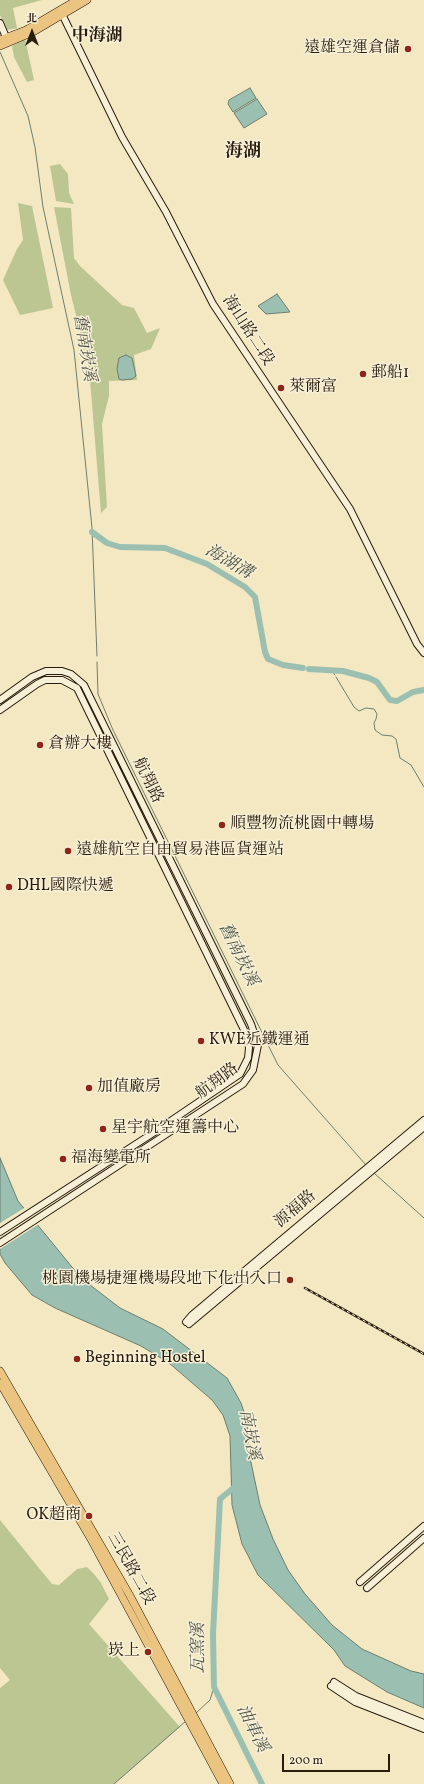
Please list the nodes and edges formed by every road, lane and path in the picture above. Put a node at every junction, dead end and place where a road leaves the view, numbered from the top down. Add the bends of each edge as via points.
1 (77, 0) edge
2 (87, 0) edge
3 (62, 12) junction
4 (0, 23) edge
5 (4, 42) edge
6 (424, 653) edge
7 (0, 700) edge
8 (0, 710) edge
9 (424, 1120) edge
10 (424, 1127) edge
11 (0, 1232) edge
12 (0, 1243) edge
13 (0, 1371) edge
14 (1, 1380) edge
15 (424, 1526) edge
16 (424, 1538) edge
17 (360, 1582) dead end
18 (367, 1588) dead end
19 (424, 1723) edge
20 (424, 1729) edge
21 (223, 1784) edge
22 (230, 1784) edge

1 - 3 main road
2 - 3 main road
3 - 5 main road
3 - 6 street, 海山路二段 via 122,137 166,212 213,304 350,509 417,644
4 - 5 street
7 - 12 street, 航翔路 via 32,677 46,671 71,674 84,684 251,1024 258,1045 253,1070 243,1084
8 - 11 street, 航翔路 via 45,680 62,680 77,688 249,1043 248,1058 240,1074
9 - 10 street, 源福路 via 192,1314 188,1323
13 - 14 main road, 三民路二段
14 - 21 main road, 三民路二段 via 92,1540
14 - 22 main road, 三民路二段 via 125,1588
15 - 17 street
16 - 18 street
19 - 20 street via 332,1684 355,1702

